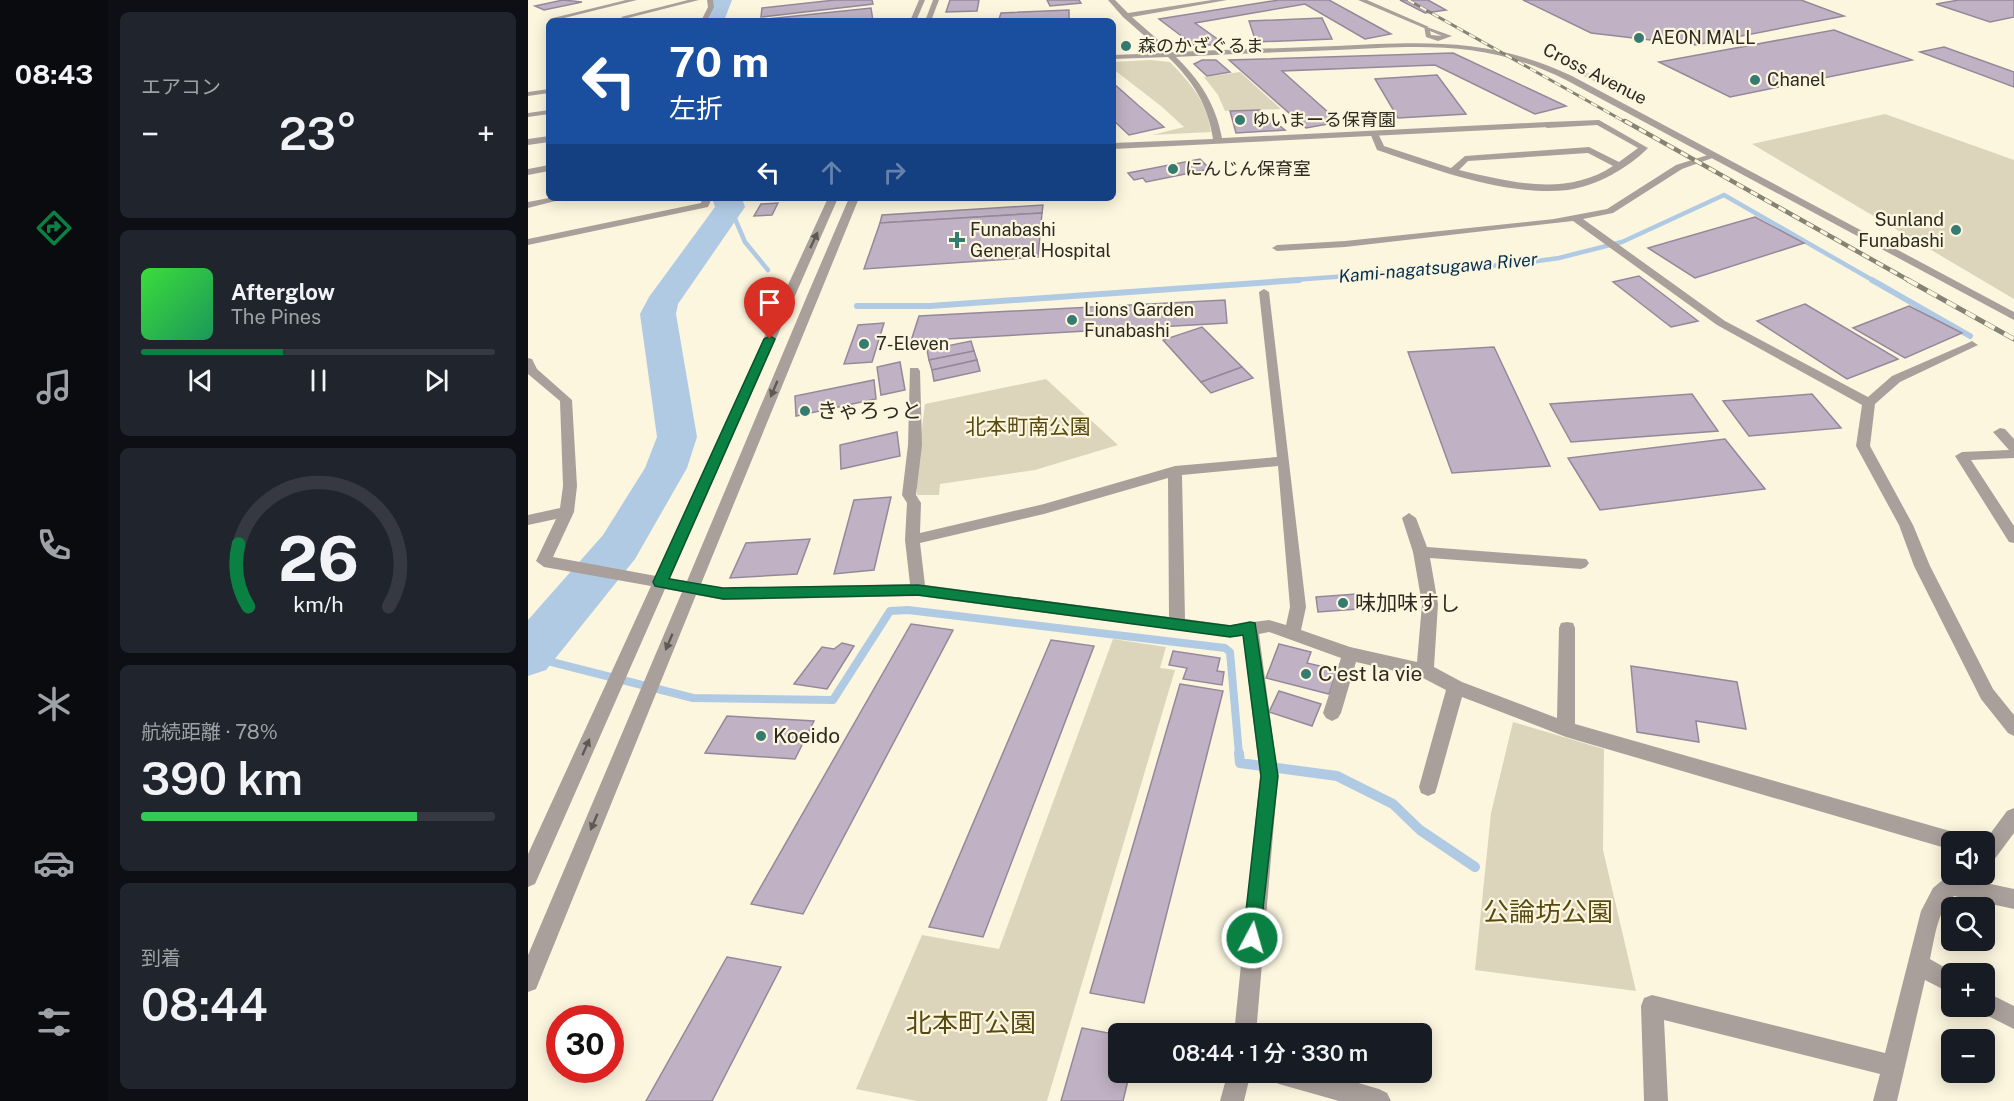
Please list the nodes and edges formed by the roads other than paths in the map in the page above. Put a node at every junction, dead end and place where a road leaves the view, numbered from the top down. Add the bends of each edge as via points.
1 (587, 0) edge
2 (634, 0) edge
3 (696, 0) edge
4 (710, 0) edge
5 (922, 0) edge
6 (936, 0) edge
7 (1111, 0) edge
8 (1224, 0) edge
9 (1361, 0) edge
10 (603, 8) junction
11 (1125, 16) junction
12 (557, 18) edge
13 (626, 18) edge
14 (632, 18) edge
15 (706, 18) edge
16 (914, 18) edge
17 (928, 18) edge
18 (1426, 27) dead end
19 (1168, 54) junction
20 (1116, 57) edge
21 (546, 91) edge
22 (528, 94) edge
23 (546, 113) edge
24 (528, 116) edge
25 (1374, 134) junction
26 (546, 139) edge
27 (1218, 141) junction
28 (528, 142) edge
29 (1116, 146) edge
30 (1714, 156) junction
31 (1618, 165) junction
32 (546, 169) edge
33 (1453, 171) junction
34 (528, 172) edge
35 (547, 201) edge
36 (706, 201) edge
37 (832, 201) edge
38 (853, 201) edge
39 (528, 205) edge
40 (1574, 217) junction
41 (528, 242) edge
42 (1277, 248) dead end
43 (1264, 292) dead end
44 (2014, 317) edge
45 (1971, 345) dead end
46 (528, 362) edge
47 (914, 371) dead end
48 (1869, 403) junction
49 (2000, 432) dead end
50 (2014, 447) edge
51 (2014, 454) edge
52 (1284, 461) junction
53 (1175, 471) junction
54 (567, 512) junction
55 (1409, 518) dead end
56 (528, 520) edge
57 (2014, 538) edge
58 (912, 540) junction
59 (1421, 552) junction
60 (1581, 563) dead end
61 (660, 582) junction
62 (692, 588) junction
63 (918, 590) junction
64 (1177, 624) junction
65 (1250, 627) junction
66 (1567, 628) dead end
67 (1292, 633) junction
68 (1350, 654) junction
69 (1425, 671) junction
70 (1456, 687) junction
71 (1332, 713) dead end
72 (2014, 728) edge
73 (1566, 729) junction
74 (1428, 787) dead end
75 (2014, 817) edge
76 (1941, 837) edge
77 (1995, 842) edge
78 (528, 877) edge
79 (1951, 885) edge
80 (1972, 885) edge
81 (2014, 899) edge
82 (1918, 964) junction
83 (1941, 977) edge
84 (528, 981) edge
85 (1995, 1008) edge
86 (2014, 1018) edge
87 (1246, 1023) edge
88 (1893, 1066) junction
89 (1237, 1083) edge
90 (1307, 1083) edge
91 (1341, 1096) edge
92 (1232, 1101) edge
93 (1379, 1101) edge
94 (1656, 1101) edge
95 (1885, 1101) edge

1 - 10 street
2 - 10 street
3 - 14 street
4 - 15 street
5 - 16 street
6 - 17 street
7 - 11 street
8 - 11 street
9 - 18 street
10 - 12 street
10 - 13 street
11 - 19 street
19 - 20 street, Cross Avenue
19 - 27 street via 1207,98
19 - 30 street, Cross Avenue via 1410,44 1490,50 1545,66
21 - 22 street
23 - 24 street
25 - 27 street
25 - 31 street via 1599,123 1644,148
25 - 33 street via 1380,148
26 - 28 street
27 - 29 street
30 - 40 street via 1679,167 1618,208
30 - 44 street, Cross Avenue
31 - 33 street via 1589,183 1549,189
31 - 33 street via 1589,150 1466,159
32 - 34 street
35 - 39 street
36 - 41 street via 705,205
61 -> 37 street
38 -> 62 street
40 - 42 street
40 - 48 street via 1721,323
43 - 52 street
45 - 48 street via 1896,379
46 - 54 street via 532,371 566,400 570,486
47 - 58 street via 915,445 909,495 914,502
48 - 72 street via 1863,446 1906,525 1922,566 1987,694
49 - 50 street
51 - 57 street via 1962,456
52 - 53 street
52 - 67 street via 1298,607
53 - 58 street via 1044,510
53 - 64 street
54 - 56 street
54 - 61 street via 544,561
55 - 59 street
58 - 63 street
59 - 60 street
59 - 69 street via 1430,604
61 - 62 street
78 -> 61 street
62 - 63 street via 723,594
62 -> 84 street
63 - 64 street
64 - 65 street via 1230,632
65 - 67 street via 1269,626
65 - 87 street via 1269,776
66 - 73 street
67 - 68 street
68 - 69 street
68 - 71 street
69 - 70 street
70 - 73 street
70 - 74 street
73 - 76 street
75 - 77 street
79 - 82 street via 1931,911
80 - 81 street
82 - 83 street
82 - 88 street
85 - 86 street
88 - 94 street via 1652,1006
88 - 95 street
89 - 92 street
90 - 91 street
91 - 93 street

